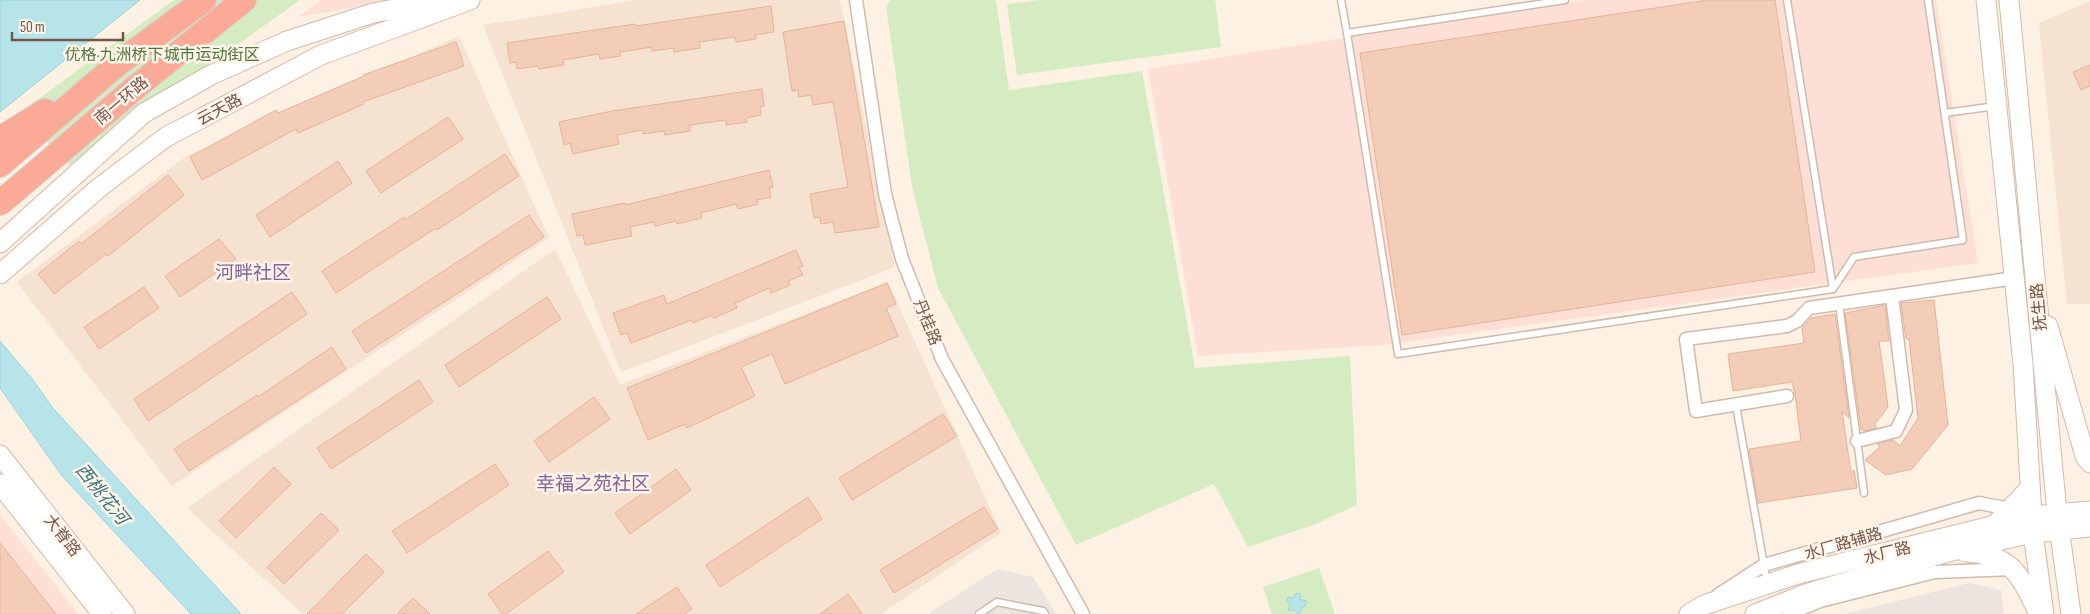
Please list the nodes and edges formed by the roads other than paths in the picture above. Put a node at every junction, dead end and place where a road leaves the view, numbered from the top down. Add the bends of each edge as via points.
1 (204, 0) edge
2 (244, 0) edge
3 (447, 0) edge
4 (470, 0) edge
5 (856, 0) edge
6 (1341, 0) edge
7 (1565, 0) edge
8 (1787, 0) edge
9 (1928, 0) edge
10 (1986, 0) edge
11 (2009, 0) edge
12 (1347, 33) junction
13 (120, 62) junction
14 (136, 87) junction
15 (1997, 106) junction
16 (1945, 113) junction
17 (0, 140) edge
18 (0, 165) edge
19 (0, 202) edge
20 (0, 220) edge
21 (0, 243) edge
22 (0, 274) edge
23 (2015, 278) junction
24 (2036, 280) junction
25 (1833, 289) junction
26 (1892, 296) junction
27 (1839, 304) junction
28 (1787, 396) dead end
29 (1736, 405) junction
30 (1857, 441) junction
31 (0, 455) edge
32 (2088, 459) edge
33 (0, 484) edge
34 (2030, 488) junction
35 (1864, 493) dead end
36 (2010, 510) junction
37 (2090, 511) edge
38 (2058, 522) junction
39 (2033, 524) junction
40 (1994, 525) junction
41 (2090, 527) edge
42 (1952, 551) junction
43 (1764, 565) junction
44 (2014, 569) junction
45 (1767, 584) junction
46 (102, 614) edge
47 (125, 614) edge
48 (979, 614) edge
49 (1045, 614) edge
50 (1083, 614) edge
51 (1688, 614) edge
52 (1754, 614) edge
53 (1789, 614) edge
54 (2039, 614) edge
55 (2044, 614) edge
56 (2071, 614) edge

1 - 13 highway, 南一环路
2 - 14 highway, 南一环路
3 - 21 main road, 云天路 via 364,16 287,41 211,75 144,113
4 - 22 main road, 云天路 via 321,55 166,137 100,187
5 - 50 street, 丹桂路 via 885,194 902,259 942,358
6 - 12 lane
7 - 12 lane
8 - 25 lane
9 - 16 lane
10 - 15 main road, 抚生路
11 - 24 main road, 抚生路
12 - 25 lane via 1398,354
13 - 17 highway
13 - 18 highway, 南一环路
14 - 19 highway, 南一环路
14 - 20 highway
15 - 16 lane
15 - 23 main road, 抚生路
16 - 25 lane via 1964,240 1854,256
23 - 26 street
23 - 34 main road, 抚生路 via 2024,364
24 - 32 main road
24 - 38 main road, 抚生路
26 - 27 street
26 - 30 street via 1906,410 1896,431
27 - 29 street via 1809,308 1787,326 1686,339 1696,411
27 - 30 lane
28 - 29 street
29 - 43 lane
30 - 35 lane
31 - 47 main road, 大脊路
33 - 46 main road, 大脊路
34 - 36 main road
34 - 39 main road, 抚生路
36 - 40 main road
36 - 43 street, 水厂路辅路 via 1980,503
37 - 38 main road, 水厂路
38 - 39 main road, 水厂路
38 - 41 main road, 水厂路
38 - 56 main road, 抚生路
39 - 40 main road, 水厂路
39 - 42 main road, 水厂路
39 - 55 main road, 抚生路
40 - 45 main road, 水厂路
42 - 44 main road via 1998,557
42 - 52 main road, 水厂路 via 1808,593
43 - 45 lane
43 - 51 street, 水厂路辅路
44 - 53 street via 1935,572 1820,601
44 - 54 main road
45 - 51 main road, 水厂路 via 1704,605
48 - 49 lane via 997,602

